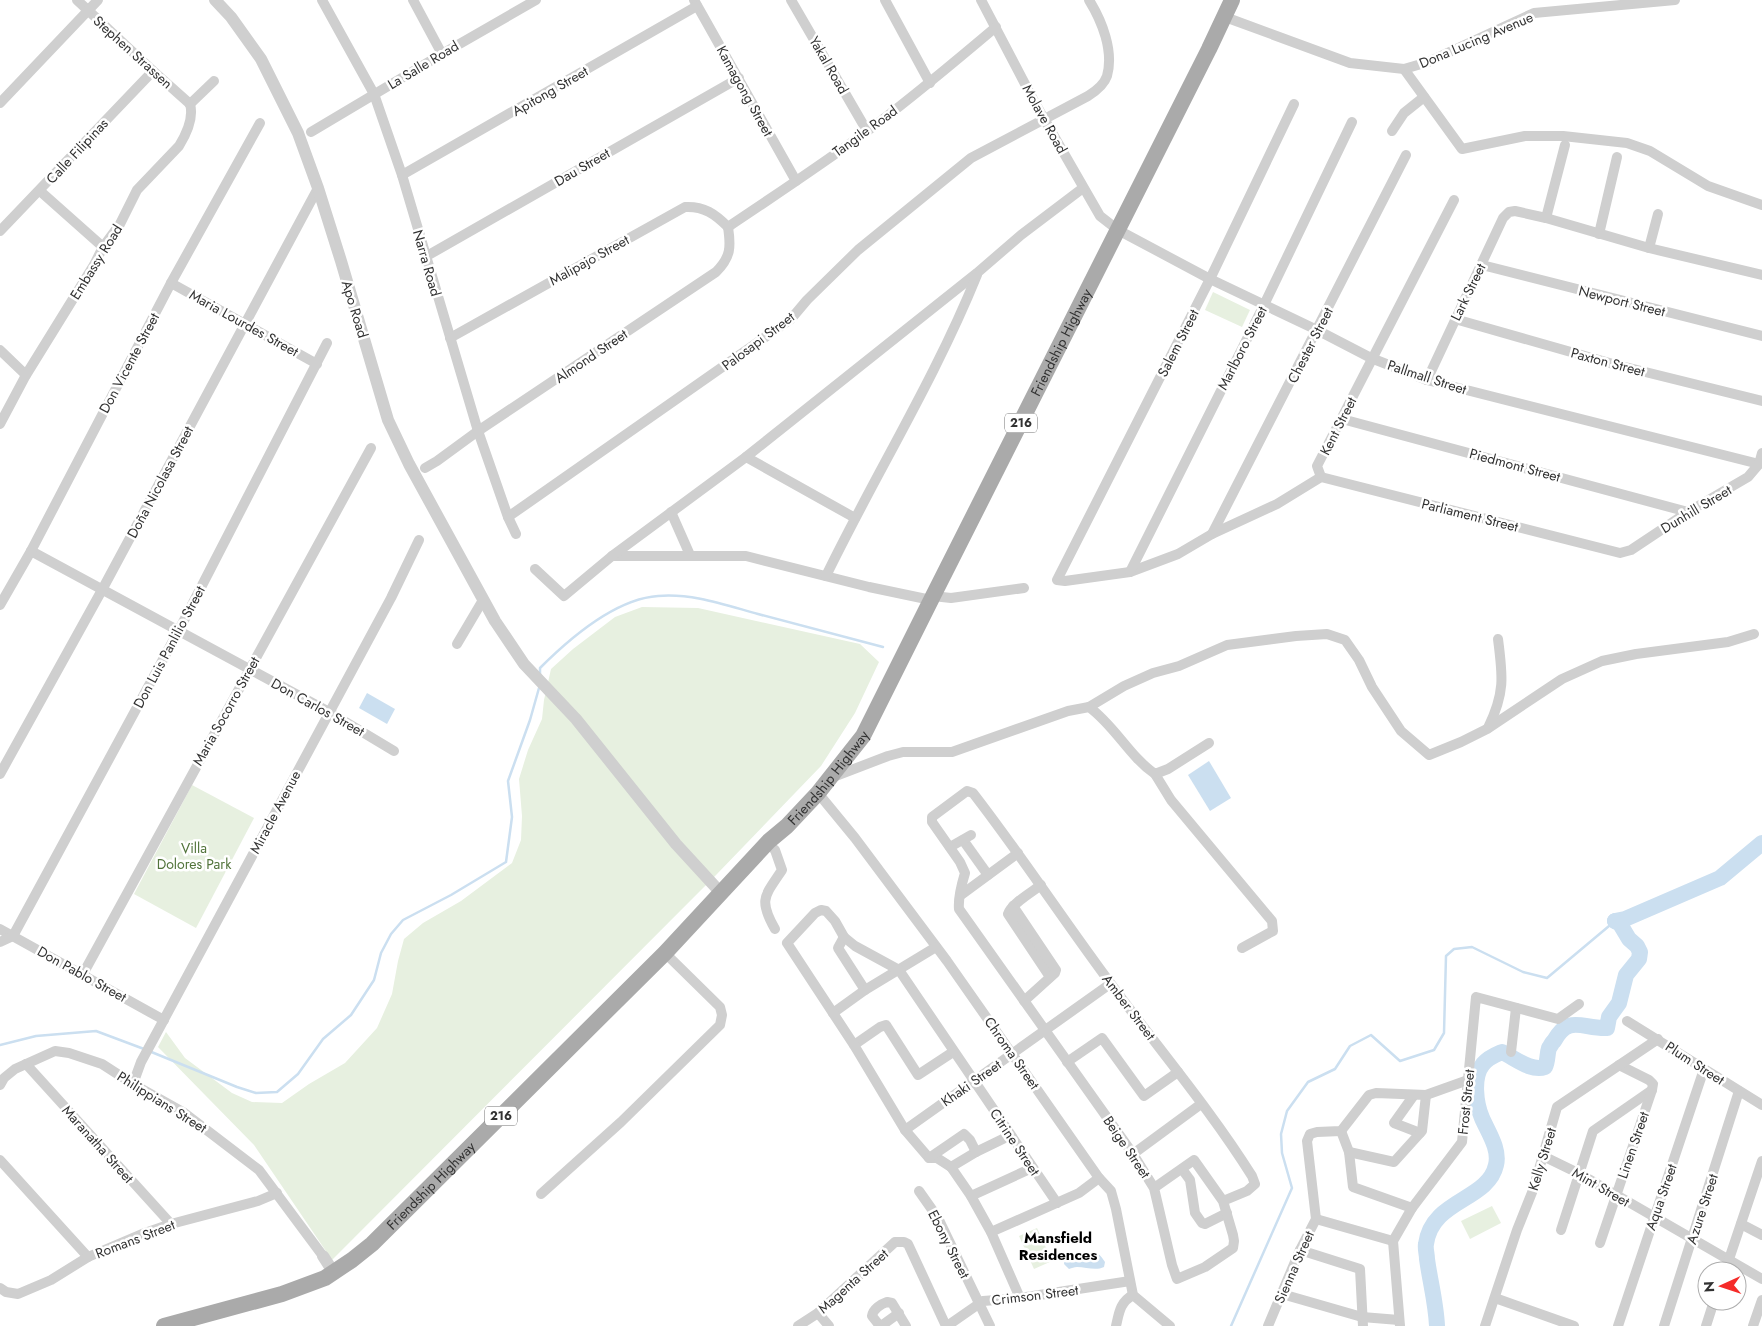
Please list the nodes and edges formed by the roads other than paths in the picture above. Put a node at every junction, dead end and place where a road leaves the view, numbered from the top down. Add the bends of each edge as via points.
1 (77, 0) edge
2 (98, 0) edge
3 (215, 0) edge
4 (322, 0) edge
5 (413, 0) edge
6 (536, 0) edge
7 (791, 0) edge
8 (885, 0) edge
9 (981, 0) edge
10 (1089, 0) edge
11 (1232, 0) edge
12 (1674, 0) edge
13 (696, 3) edge
14 (88, 11) junction
15 (1225, 17) junction
16 (996, 27) junction
17 (442, 54) junction
18 (1404, 69) junction
19 (152, 71) junction
20 (738, 78) junction
21 (214, 81) dead end
22 (930, 83) junction
23 (374, 94) junction
24 (1424, 97) junction
25 (0, 103) edge
26 (190, 104) junction
27 (1294, 104) dead end
28 (1046, 119) junction
29 (260, 122) dead end
30 (1352, 122) dead end
31 (867, 131) junction
32 (311, 132) dead end
33 (1392, 132) dead end
34 (1565, 145) dead end
35 (1406, 155) dead end
36 (1617, 156) dead end
37 (402, 175) junction
38 (796, 181) junction
39 (318, 188) junction
40 (1083, 188) junction
41 (40, 190) junction
42 (1454, 200) dead end
43 (1762, 206) edge
44 (1658, 214) dead end
45 (1546, 218) junction
46 (728, 227) junction
47 (1118, 230) junction
48 (0, 231) edge
49 (1599, 234) junction
50 (103, 247) junction
51 (1649, 248) junction
52 (425, 257) junction
53 (1482, 265) junction
54 (977, 273) junction
55 (1762, 275) edge
56 (1210, 279) junction
57 (171, 283) junction
58 (956, 290) junction
59 (966, 300) junction
60 (1264, 305) junction
61 (1454, 319) junction
62 (245, 323) junction
63 (1317, 330) junction
64 (1762, 336) edge
65 (450, 338) junction
66 (327, 342) dead end
67 (0, 350) edge
68 (1371, 358) junction
69 (317, 364) junction
70 (26, 375) junction
71 (1426, 380) junction
72 (1762, 401) edge
73 (1342, 419) junction
74 (0, 424) edge
75 (478, 431) junction
76 (371, 448) dead end
77 (1762, 453) edge
78 (746, 457) junction
79 (1759, 464) junction
80 (425, 468) dead end
81 (1321, 477) junction
82 (671, 512) junction
83 (1688, 512) junction
84 (508, 517) junction
85 (854, 518) junction
86 (516, 534) dead end
87 (1212, 534) junction
88 (419, 540) dead end
89 (30, 551) junction
90 (1620, 553) joint
91 (690, 555) junction
92 (612, 556) junction
93 (535, 569) dead end
94 (1130, 572) junction
95 (826, 576) junction
96 (1024, 588) dead end
97 (102, 590) junction
98 (932, 598) junction
99 (483, 600) junction
100 (0, 605) edge
101 (179, 630) junction
102 (1754, 634) dead end
103 (1498, 639) dead end
104 (457, 644) dead end
105 (250, 669) junction
106 (1089, 707) junction
107 (329, 712) junction
108 (1487, 728) junction
109 (1209, 743) dead end
110 (394, 751) dead end
111 (0, 774) edge
112 (1155, 774) junction
113 (832, 778) junction
114 (818, 793) junction
115 (767, 843) junction
116 (950, 847) junction
117 (1018, 853) junction
118 (988, 875) junction
119 (1041, 885) junction
120 (721, 894) junction
121 (961, 896) junction
122 (0, 928) edge
123 (775, 930) dead end
124 (12, 936) junction
125 (844, 937) junction
126 (0, 942) edge
127 (936, 947) junction
128 (1242, 948) dead end
129 (665, 953) junction
130 (899, 970) junction
131 (82, 974) junction
132 (1110, 984) junction
133 (864, 990) junction
134 (1024, 1001) junction
135 (1579, 1004) dead end
136 (1516, 1008) junction
137 (833, 1013) junction
138 (164, 1020) junction
139 (1627, 1021) dead end
140 (1046, 1030) junction
141 (1658, 1039) junction
142 (854, 1045) junction
143 (953, 1052) junction
144 (1511, 1052) dead end
145 (1013, 1054) junction
146 (1067, 1062) junction
147 (26, 1064) junction
148 (1619, 1065) junction
149 (1704, 1069) junction
150 (1178, 1072) junction
151 (1468, 1080) junction
152 (973, 1081) junction
153 (133, 1084) junction
154 (0, 1085) edge
155 (1652, 1090) junction
156 (1739, 1091) junction
157 (1414, 1095) junction
158 (1426, 1095) junction
159 (1201, 1104) junction
160 (1762, 1105) edge
161 (905, 1130) junction
162 (1341, 1131) junction
163 (1420, 1133) junction
164 (1011, 1136) junction
165 (976, 1152) junction
166 (1349, 1152) junction
167 (1133, 1154) junction
168 (1543, 1156) junction
169 (929, 1158) junction
170 (0, 1160) edge
171 (1762, 1161) edge
172 (951, 1167) junction
173 (1032, 1168) junction
174 (1182, 1169) junction
175 (1580, 1174) junction
176 (1099, 1178) junction
177 (1154, 1188) junction
178 (919, 1191) dead end
179 (277, 1193) junction
180 (541, 1194) dead end
181 (1616, 1195) junction
182 (971, 1196) junction
183 (1222, 1201) junction
184 (1057, 1203) junction
185 (1412, 1208) junction
186 (1226, 1213) junction
187 (1655, 1217) junction
188 (1316, 1218) junction
189 (171, 1224) junction
190 (1741, 1224) junction
191 (1562, 1230) dead end
192 (991, 1232) junction
193 (1762, 1235) edge
194 (1693, 1239) junction
195 (1393, 1241) junction
196 (1600, 1243) dead end
197 (1300, 1250) junction
198 (323, 1256) joint
199 (88, 1258) junction
200 (1728, 1260) junction
201 (334, 1273) junction
202 (1762, 1278) edge
203 (1130, 1281) junction
204 (0, 1288) edge
205 (1282, 1294) junction
206 (1133, 1295) junction
207 (1020, 1298) junction
208 (1495, 1298) junction
209 (1762, 1300) edge
210 (979, 1303) junction
211 (1711, 1311) edge
212 (899, 1312) junction
213 (818, 1313) junction
214 (1362, 1321) edge
215 (1400, 1323) edge
216 (164, 1326) edge
217 (798, 1326) edge
218 (829, 1326) edge
219 (881, 1326) edge
220 (906, 1326) edge
221 (946, 1326) edge
222 (990, 1326) edge
223 (1115, 1326) edge
224 (1170, 1326) edge
225 (1268, 1326) edge
226 (1485, 1326) edge
227 (1574, 1326) edge
228 (1618, 1326) edge
229 (1664, 1326) edge
230 (1706, 1326) edge
231 (1753, 1326) edge

1 - 14 street, Stephen Strassen
2 - 14 street
3 - 39 street, Apo Road via 261,59 298,133
4 - 23 street, Narra Road
5 - 17 street
6 - 17 street, La Salle Road
7 - 31 street, Yakal Road
8 - 22 street
9 - 16 street, Molave Road
10 - 28 street, Palosapi Street via 1104,32 1109,58 1106,77 1088,96
11 - 15 main road, Friendship Highway / 216
12 - 18 street, Dona Lucing Avenue via 1534,13 1428,62
13 - 20 street, Kamagong Street
13 - 37 street, Apitong Street
14 - 19 street, Stephen Strassen
14 - 25 street
15 - 18 street, Dona Lucing Avenue via 1350,63
15 - 47 main road, Friendship Highway / 216
16 - 22 street, Tangile Road
16 - 28 street, Molave Road via 1035,104
17 - 23 street, La Salle Road
18 - 24 street
19 - 26 street, Stephen Strassen
19 - 41 street, Calle Filipinas
20 - 38 street, Kamagong Street
20 - 52 street, Dau Street
21 - 26 street
22 - 31 street, Tangile Road
23 - 32 street, La Salle Road
23 - 37 street, Narra Road
24 - 33 street via 1404,112
24 - 43 street via 1462,149 1525,136 1563,136 1627,143 1650,151 1708,186
26 - 50 street, Embassy Road via 192,116 179,146 142,183 120,224
27 - 56 street, Salem Street
28 - 40 street, Molave Road
28 - 84 street, Palosapi Street via 971,158 858,250 791,319
29 - 57 street, Don Vicente Street
30 - 60 street, Marlboro Street
31 - 38 street, Tangile Road
34 - 45 street
35 - 63 street, Chester Street
36 - 49 street
37 - 52 street, Narra Road
38 - 46 street, Tangile Road
39 - 62 street, Doña Nicolasa Street
39 - 99 street, Apo Road via 388,420
40 - 47 street, Molave Road via 1100,216
40 - 54 street
41 - 48 street, Calle Filipinas
41 - 50 street
42 - 68 street, Kent Street
44 - 51 street
45 - 49 street
45 - 53 street, Lark Street via 1509,212 1503,218
46 - 65 street, Malipajo Street via 714,213 694,206 685,207
46 - 75 street, Almond Street via 729,254 716,272
47 - 56 street, Pallmall Street
47 - 98 main road, Friendship Highway / 216
49 - 51 street
50 - 70 street, Embassy Road
51 - 55 street
52 - 65 street, Narra Road
53 - 61 street, Lark Street
53 - 64 street, Newport Street
54 - 58 street
54 - 59 street
56 - 60 street, Pallmall Street
56 - 94 street, Salem Street via 1057,580
57 - 62 street, Maria Lourdes Street
57 - 89 street, Don Vicente Street
58 - 59 street
58 - 78 street
59 - 85 street
60 - 63 street, Pallmall Street
60 - 94 street, Marlboro Street
61 - 71 street, Lark Street
61 - 72 street, Paxton Street via 1613,364
62 - 69 street, Maria Lourdes Street
62 - 97 street, Doña Nicolasa Street
63 - 68 street, Pallmall Street
63 - 87 street, Chester Street
65 - 75 street, Narra Road
66 - 69 street, Don Luis Panlilio Street
67 - 70 street
68 - 71 street, Pallmall Street
68 - 73 street, Kent Street
69 - 101 street, Don Luis Panlilio Street
70 - 74 street, Embassy Road
71 - 79 street, Pallmall Street
73 - 81 street, Kent Street via 1317,466
73 - 83 street, Piedmont Street
75 - 80 street, Almond Street
75 - 84 street, Narra Road
76 - 105 street, Maria Socorro Street
77 - 79 street
78 - 82 street
78 - 85 street
79 - 83 street, Dunhill Street via 1748,477
81 - 87 street via 1277,504
81 - 90 street, Parliament Street
82 - 91 street
82 - 92 street
83 - 90 street, Dunhill Street via 1631,550
84 - 86 street, Narra Road
85 - 95 street
87 - 94 street via 1178,554
88 - 107 street, Miracle Avenue
89 - 97 street, Don Carlos Street
89 - 100 street, Don Vicente Street
91 - 92 street
91 - 95 street via 746,556
92 - 93 street via 564,596
95 - 98 street
96 - 98 street
97 - 101 street, Don Carlos Street
97 - 111 street, Doña Nicolasa Street
98 - 113 main road, Friendship Highway / 216 via 863,736
99 - 104 street
99 - 120 street, Apo Road via 524,664 576,719 676,844
101 - 105 street, Don Carlos Street
101 - 124 street, Don Luis Panlilio Street
102 - 108 street via 1728,642 1602,661 1562,679
103 - 108 street via 1502,684 1497,709
105 - 107 street, Don Carlos Street
105 - 131 street, Maria Socorro Street
106 - 108 street via 1153,672 1180,666 1227,645 1327,634 1346,640 1401,731 1429,755
106 - 112 street
106 - 113 street via 1068,711 952,752 903,752
107 - 110 street, Don Carlos Street
107 - 138 street, Miracle Avenue
109 - 112 street
112 - 128 street via 1172,800 1272,922 1273,931
113 - 114 main road, Friendship Highway / 216
114 - 115 main road, Friendship Highway / 216
114 - 127 street, Chroma Street
115 - 120 main road, Friendship Highway / 216
115 - 123 street via 775,850 782,870 766,892 767,916
116 - 117 street, Amber Street via 932,822 932,817 967,791 976,796
116 - 118 street via 967,838
116 - 121 street, Amber Street via 965,872
117 - 118 street
117 - 119 street, Amber Street
118 - 121 street
119 - 132 street, Amber Street
119 - 134 street via 1013,906 1056,970
120 - 129 main road, Friendship Highway / 216
121 - 134 street, Amber Street via 959,909
122 - 124 street, Don Pablo Street
124 - 126 street
124 - 131 street, Don Pablo Street
125 - 130 street
125 - 133 street via 838,948
125 - 137 street via 826,910 821,910 787,943
127 - 130 street
127 - 145 street, Chroma Street
129 - 180 street via 720,1007 720,1025
129 - 201 main road, Friendship Highway / 216 via 372,1244
130 - 133 street
130 - 143 street, Citrine Street
131 - 138 street, Don Pablo Street
132 - 140 street, Khaki Street
132 - 150 street, Amber Street
133 - 137 street
134 - 140 street, Amber Street
135 - 136 street, Frost Street via 1558,1019
136 - 144 street
136 - 151 street, Frost Street via 1476,997
137 - 142 street
138 - 153 street, Miracle Avenue
139 - 141 street, Plum Street
140 - 145 street, Khaki Street
140 - 146 street, Beige Street
141 - 148 street, Kelly Street
141 - 149 street, Plum Street
142 - 143 street via 886,1025 918,1075
142 - 161 street
143 - 152 street, Citrine Street
145 - 152 street, Khaki Street
145 - 176 street, Chroma Street
146 - 150 street via 1102,1038 1144,1096
146 - 167 street, Beige Street
147 - 153 street, Philippians Street via 55,1051 69,1053 102,1064
147 - 154 street, Philippians Street via 15,1069
147 - 189 street, Maranatha Street
148 - 155 street via 1649,1080 1653,1084
148 - 168 street, Kelly Street via 1557,1108
149 - 156 street, Plum Street
149 - 187 street, Aqua Street
150 - 159 street, Amber Street
151 - 158 street
151 - 185 street, Frost Street via 1462,1142
152 - 161 street, Khaki Street
152 - 164 street, Citrine Street
153 - 179 street, Philippians Street via 183,1112 259,1170
155 - 175 street via 1593,1131
155 - 181 street, Linen Street
156 - 160 street, Plum Street
156 - 194 street, Azure Street
157 - 158 street
157 - 162 street via 1369,1095
157 - 163 street via 1394,1122
158 - 163 street
159 - 167 street
159 - 183 street, Amber Street via 1255,1184
161 - 169 street
162 - 166 street
162 - 188 street, Sienna Street via 1310,1134 1307,1141
163 - 166 street via 1394,1162
164 - 165 street
164 - 173 street, Citrine Street
165 - 169 street via 964,1134
165 - 172 street
166 - 185 street via 1353,1187
167 - 177 street, Beige Street
168 - 175 street, Mint Street
168 - 208 street, Kelly Street
169 - 172 street via 937,1158
170 - 199 street
171 - 190 street
172 - 182 street
173 - 182 street
173 - 184 street, Citrine Street
174 - 177 street
174 - 183 street via 1194,1160
174 - 186 street via 1190,1180 1195,1213 1202,1223
175 - 181 street, Mint Street
175 - 191 street
176 - 184 street via 1079,1193
176 - 203 street, Chroma Street via 1110,1191 1116,1210
177 - 186 street, Beige Street via 1177,1279 1205,1267 1233,1248 1233,1235
178 - 210 street, Ebony Street via 938,1218
179 - 189 street, Romans Street
179 - 198 street, Philippians Street
181 - 187 street, Mint Street
181 - 196 street, Linen Street
182 - 192 street
183 - 186 street
184 - 192 street
185 - 195 street, Frost Street
187 - 194 street, Mint Street
187 - 228 street, Aqua Street
188 - 195 street
188 - 197 street, Sienna Street
189 - 199 street, Romans Street
190 - 193 street
190 - 200 street
192 - 207 street
194 - 200 street, Mint Street
194 - 229 street, Azure Street
195 - 215 street
197 - 205 street, Sienna Street
197 - 214 street via 1360,1269
198 - 201 street, Philippians Street
199 - 204 street, Romans Street via 51,1280 18,1294
200 - 202 street, Mint Street
201 - 216 main road, Friendship Highway / 216 via 282,1294
203 - 206 street, Chroma Street
203 - 207 street, Crimson Street
205 - 214 street
205 - 225 street, Sienna Street
206 - 223 street via 1122,1305
206 - 224 street
207 - 210 street, Crimson Street
208 - 226 street, Kelly Street
208 - 227 street
209 - 231 street
210 - 221 street, Crimson Street
210 - 222 street, Ebony Street
211 - 230 street
212 - 219 street
212 - 219 street via 892,1303 885,1302 873,1311 872,1316
212 - 220 street
213 - 217 street, Magenta Street
213 - 218 street
213 - 221 street, Magenta Street via 895,1242 904,1242 908,1244
214 - 215 street

